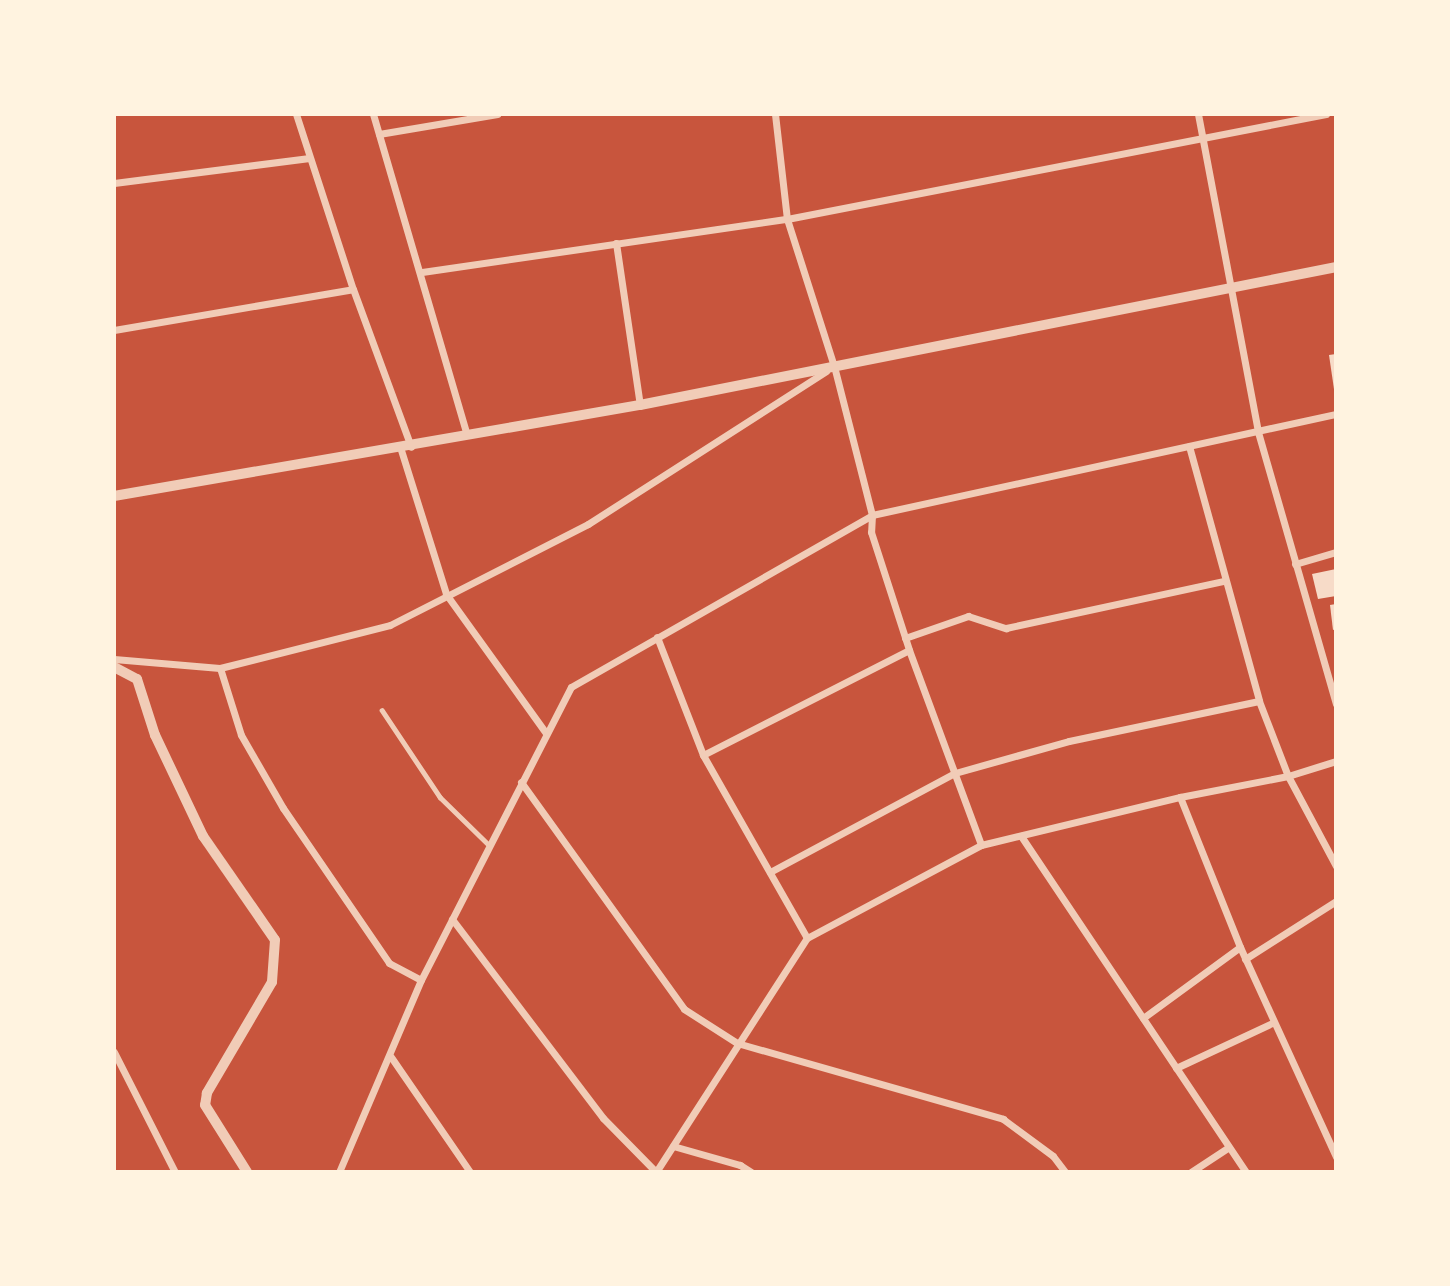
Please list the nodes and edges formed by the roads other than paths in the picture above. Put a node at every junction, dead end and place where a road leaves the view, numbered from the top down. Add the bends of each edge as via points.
1 (296, 114) edge
2 (373, 114) edge
3 (497, 114) edge
4 (775, 114) edge
5 (1198, 114) edge
6 (1326, 114) edge
7 (379, 134) junction
8 (1203, 139) junction
9 (309, 158) junction
10 (114, 183) edge
11 (787, 219) junction
12 (616, 243) junction
13 (1336, 267) edge
14 (422, 272) junction
15 (352, 289) junction
16 (1233, 289) junction
17 (114, 330) edge
18 (834, 366) junction
19 (640, 405) junction
20 (1335, 414) edge
21 (1336, 423) edge
22 (1258, 432) junction
23 (467, 435) junction
24 (1189, 446) junction
25 (406, 449) junction
26 (114, 496) edge
27 (872, 515) junction
28 (1336, 552) edge
29 (1295, 564) junction
30 (1224, 581) junction
31 (446, 594) junction
32 (657, 636) junction
33 (905, 638) junction
34 (909, 650) junction
35 (114, 659) edge
36 (114, 667) edge
37 (220, 668) junction
38 (1259, 701) junction
39 (1336, 704) edge
40 (382, 710) dead end
41 (546, 733) junction
42 (703, 755) junction
43 (1336, 761) edge
44 (955, 773) junction
45 (1288, 776) junction
46 (522, 782) junction
47 (1180, 797) junction
48 (1021, 836) junction
49 (489, 845) junction
50 (981, 845) junction
51 (1336, 866) edge
52 (770, 872) junction
53 (1336, 901) edge
54 (452, 919) junction
55 (807, 938) junction
56 (1240, 947) junction
57 (1245, 959) junction
58 (421, 980) junction
59 (1143, 1018) junction
60 (1274, 1023) junction
61 (737, 1043) junction
62 (114, 1052) edge
63 (391, 1057) junction
64 (1176, 1068) junction
65 (673, 1146) junction
66 (1229, 1147) junction
67 (1336, 1157) edge
68 (175, 1172) edge
69 (247, 1172) edge
70 (339, 1172) edge
71 (470, 1172) edge
72 (656, 1172) edge
73 (751, 1172) edge
74 (1065, 1172) edge
75 (1191, 1172) edge
76 (1246, 1172) edge

1 - 9 street
2 - 7 street
3 - 7 street
4 - 11 street
5 - 8 street
6 - 8 street
7 - 14 street
8 - 11 street
8 - 16 street
9 - 10 street
9 - 15 street
11 - 12 street
11 - 18 street
12 - 14 street
12 - 19 street
13 - 16 street
14 - 23 street
15 - 17 street
15 - 25 street
16 - 18 street
16 - 22 street
18 - 19 street
18 - 27 street
18 - 31 street via 588,524
19 - 23 street
20 - 21 street
20 - 22 street
22 - 24 street
22 - 29 street
23 - 25 street
24 - 27 street
24 - 30 street
25 - 26 street
25 - 31 street
27 - 32 street
27 - 33 street via 871,532
28 - 29 street
29 - 39 street
30 - 33 street via 1006,628 968,616
30 - 38 street
31 - 37 street via 390,625
31 - 41 street
32 - 41 street via 571,687
32 - 42 street
33 - 34 street
34 - 42 street
34 - 44 street
35 - 37 street
36 - 69 street via 137,679 155,735 203,836 275,940 272,982 207,1093 205,1105
37 - 58 street via 241,735 283,808 389,963
38 - 44 street via 1069,741
38 - 45 street
40 - 49 lane via 440,797
41 - 46 street
42 - 52 street
43 - 45 street
44 - 50 street
44 - 52 street
45 - 47 street
45 - 51 street
46 - 49 street
46 - 61 street via 684,1009
47 - 48 street
47 - 56 street
48 - 50 street
48 - 59 street
49 - 54 street
50 - 55 street
52 - 55 street
53 - 57 street
54 - 58 street
54 - 72 street via 603,1118
55 - 61 street
56 - 57 street
56 - 59 street
57 - 60 street
58 - 63 street
59 - 64 street
60 - 64 street
60 - 67 street
61 - 65 street
61 - 74 street via 1003,1119 1053,1156
62 - 68 street
63 - 70 street
63 - 71 street
64 - 66 street
65 - 72 street
65 - 73 street
66 - 75 street
66 - 76 street

